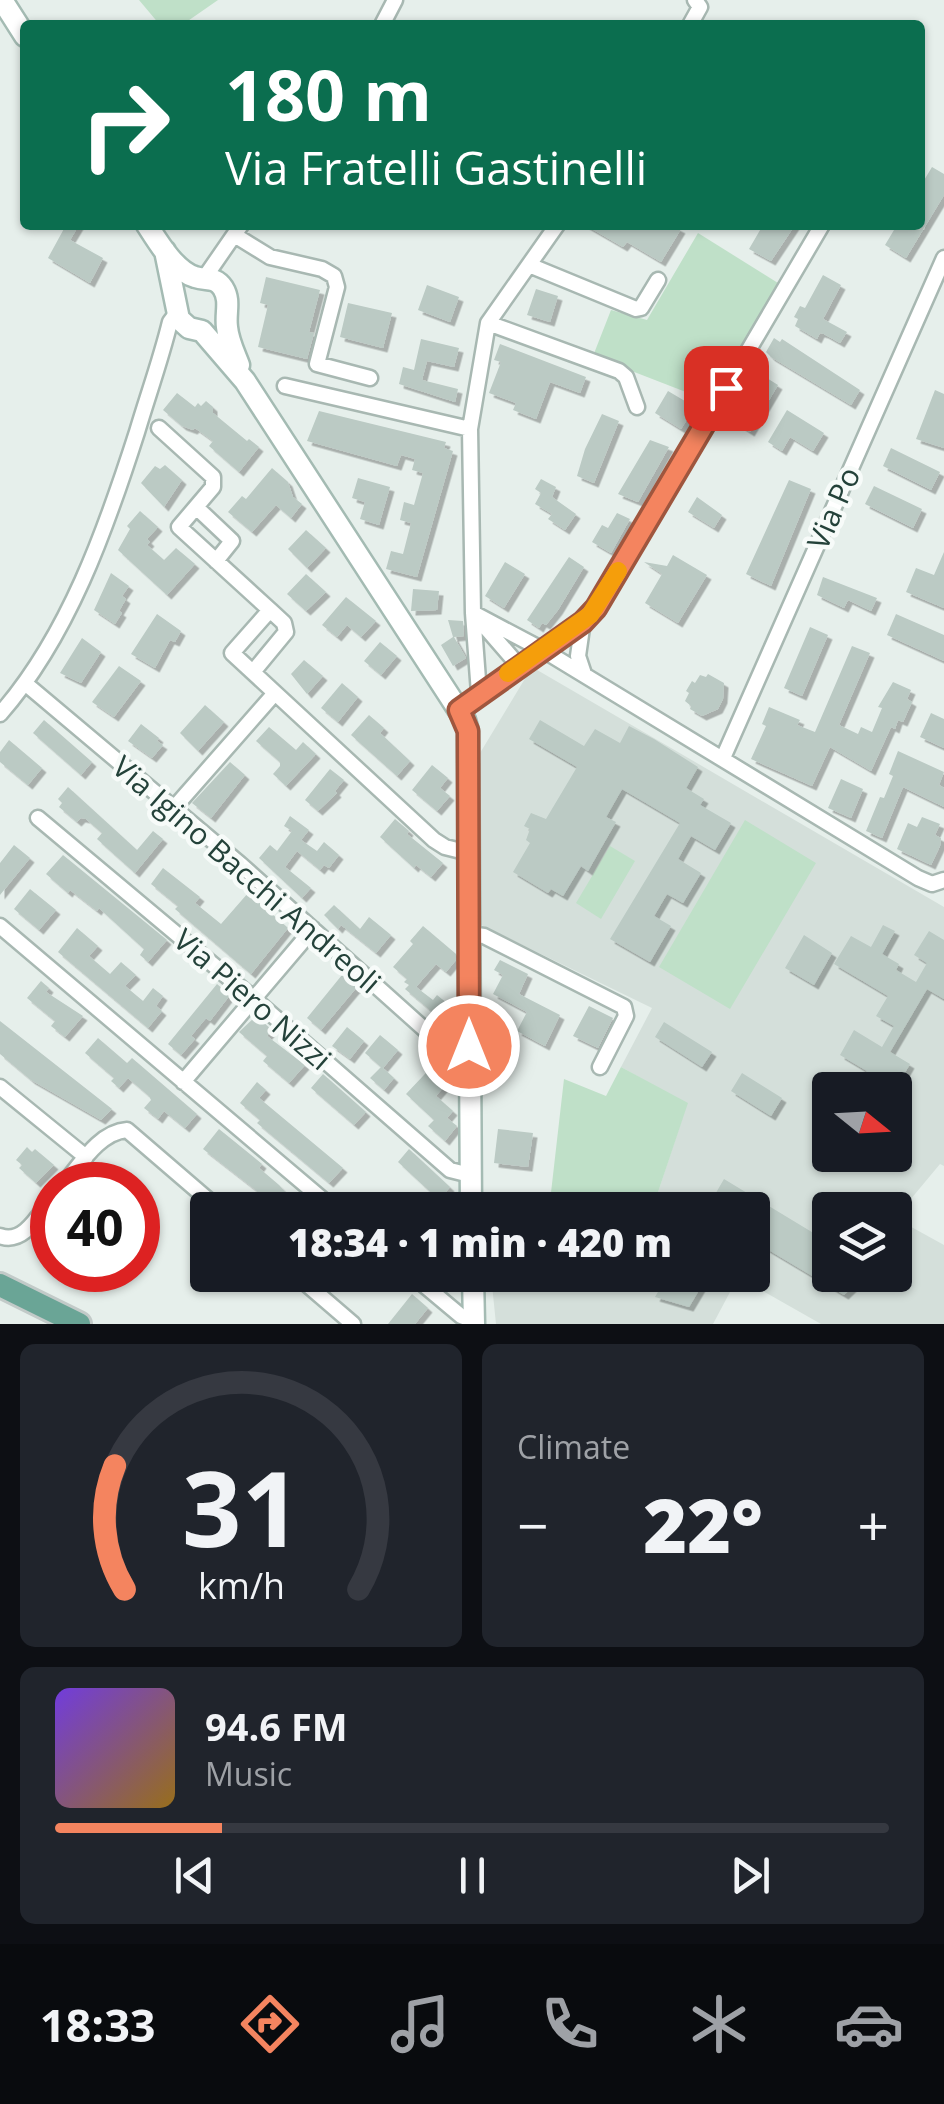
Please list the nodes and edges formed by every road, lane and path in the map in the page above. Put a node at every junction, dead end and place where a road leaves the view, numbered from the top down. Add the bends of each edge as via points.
1 (2, 0) edge
2 (20, 28) edge
3 (150, 230) edge
4 (554, 230) edge
5 (819, 230) edge
6 (235, 236) edge
7 (164, 252) junction
8 (944, 258) edge
9 (529, 265) junction
10 (200, 277) junction
11 (658, 280) dead end
12 (226, 293) junction
13 (226, 315) junction
14 (186, 317) junction
15 (488, 323) junction
16 (370, 378) dead end
17 (245, 380) junction
18 (285, 386) dead end
19 (637, 407) dead end
20 (160, 428) dead end
21 (470, 429) junction
22 (196, 507) junction
23 (216, 561) junction
24 (270, 610) junction
25 (473, 613) junction
26 (583, 622) junction
27 (48, 643) junction
28 (543, 650) junction
29 (519, 666) junction
30 (253, 672) junction
31 (584, 675) junction
32 (26, 684) junction
33 (275, 693) junction
34 (478, 693) junction
35 (459, 710) junction
36 (1, 713) edge
37 (723, 758) junction
38 (174, 808) junction
39 (38, 818) dead end
40 (469, 852) junction
41 (944, 880) edge
42 (0, 926) edge
43 (314, 930) junction
44 (470, 934) junction
45 (254, 999) junction
46 (468, 1061) junction
47 (600, 1067) dead end
48 (184, 1082) junction
49 (0, 1087) edge
50 (86, 1157) junction
51 (82, 1162) edge
52 (470, 1175) junction
53 (199, 1192) edge
54 (314, 1192) edge
55 (470, 1192) edge
56 (30, 1223) edge
57 (0, 1236) edge
58 (0, 1285) edge
59 (315, 1292) edge
60 (432, 1292) edge
61 (473, 1292) edge
62 (474, 1323) edge
63 (79, 1324) edge
64 (352, 1324) edge

1 - 2 street
3 - 7 street
4 - 9 street
5 - 26 street
6 - 10 street
6 - 12 street via 224,265
6 - 16 street via 270,257 334,276 337,287 317,364
7 - 10 street
7 - 14 street
8 - 37 street, Via Po
9 - 11 street via 636,309
9 - 15 street
10 - 12 street
10 - 14 street via 186,282
12 - 13 street
13 - 14 street via 216,326
13 - 17 street
14 - 17 street
14 - 27 street via 170,322 111,516
15 - 19 street via 619,371
15 - 21 street
17 - 35 street
18 - 21 street
20 - 22 street via 213,476 213,488
21 - 25 street
22 - 23 street via 232,541
22 - 23 street via 178,526
23 - 24 street
24 - 30 street via 286,632
24 - 30 street via 232,653
25 - 28 street
25 - 29 street
25 - 34 street
26 - 28 street
26 - 31 street via 578,656
27 - 32 street
27 - 36 street
28 - 29 street
28 - 31 street
29 - 34 street
30 - 33 street
31 - 37 street
32 - 36 street
32 - 38 street, Via Igino Bacchi Andreoli
33 - 38 street
33 - 40 street via 434,840
34 - 35 street
35 - 40 street via 468,731
37 - 41 street via 918,878
38 - 43 street, Via Igino Bacchi Andreoli
39 - 45 street, Via Piero Nizzi
40 - 44 street
42 - 48 street
43 - 45 street
43 - 46 street, Via Igino Bacchi Andreoli via 451,1054
44 - 46 street
44 - 47 street via 624,1007 626,1016
45 - 48 street
45 - 52 street, Via Piero Nizzi via 450,1170
46 - 52 street
48 - 54 street
49 - 50 street
50 - 51 street
50 - 53 street via 108,1134 126,1130
52 - 55 street
56 - 57 street via 19,1236
58 - 63 main road
59 - 64 street
60 - 62 street
61 - 62 street

